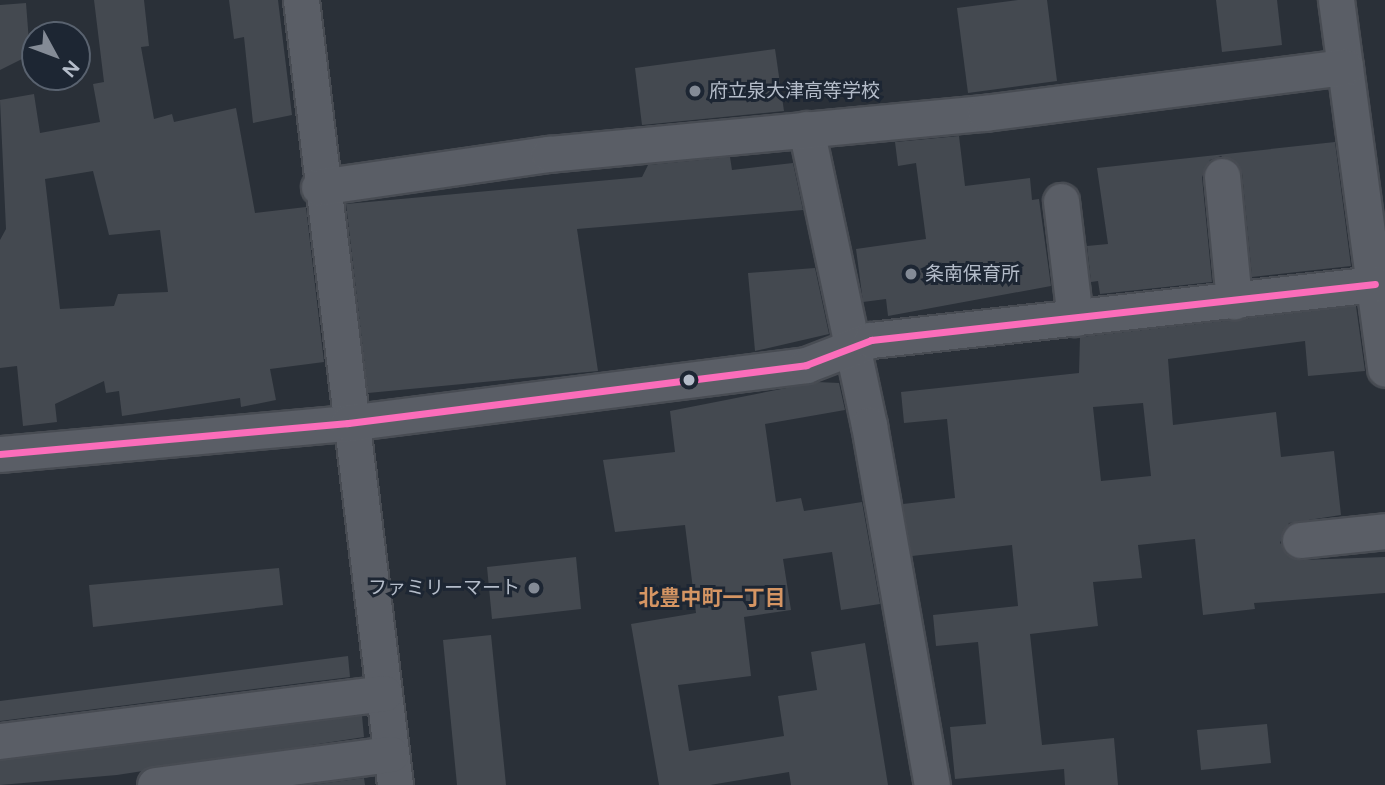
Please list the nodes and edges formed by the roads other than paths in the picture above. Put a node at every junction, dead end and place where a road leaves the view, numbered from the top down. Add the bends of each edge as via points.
1 (301, 0) edge
2 (1336, 0) edge
3 (1345, 67) junction
4 (806, 129) junction
5 (1222, 176) dead end
6 (319, 187) junction
7 (1061, 201) dead end
8 (1375, 284) junction
9 (1234, 301) junction
10 (1075, 318) junction
11 (1383, 329) edge
12 (852, 346) junction
13 (1385, 369) edge
14 (348, 423) junction
15 (0, 454) edge
16 (1385, 531) edge
17 (1300, 540) dead end
18 (384, 693) junction
19 (0, 741) edge
20 (393, 769) edge
21 (155, 785) edge
22 (932, 785) edge

1 - 6 street via 317,100
2 - 3 street
3 - 4 street
3 - 8 street
4 - 6 street via 548,154
4 - 12 street
5 - 9 street
6 - 14 street
7 - 10 street
8 - 9 street
8 - 11 street
9 - 10 street
10 - 12 street
11 - 13 street
12 - 14 street via 806,365
12 - 22 street
14 - 15 street
14 - 18 street
16 - 17 street
18 - 19 street
18 - 20 street
20 - 21 street

